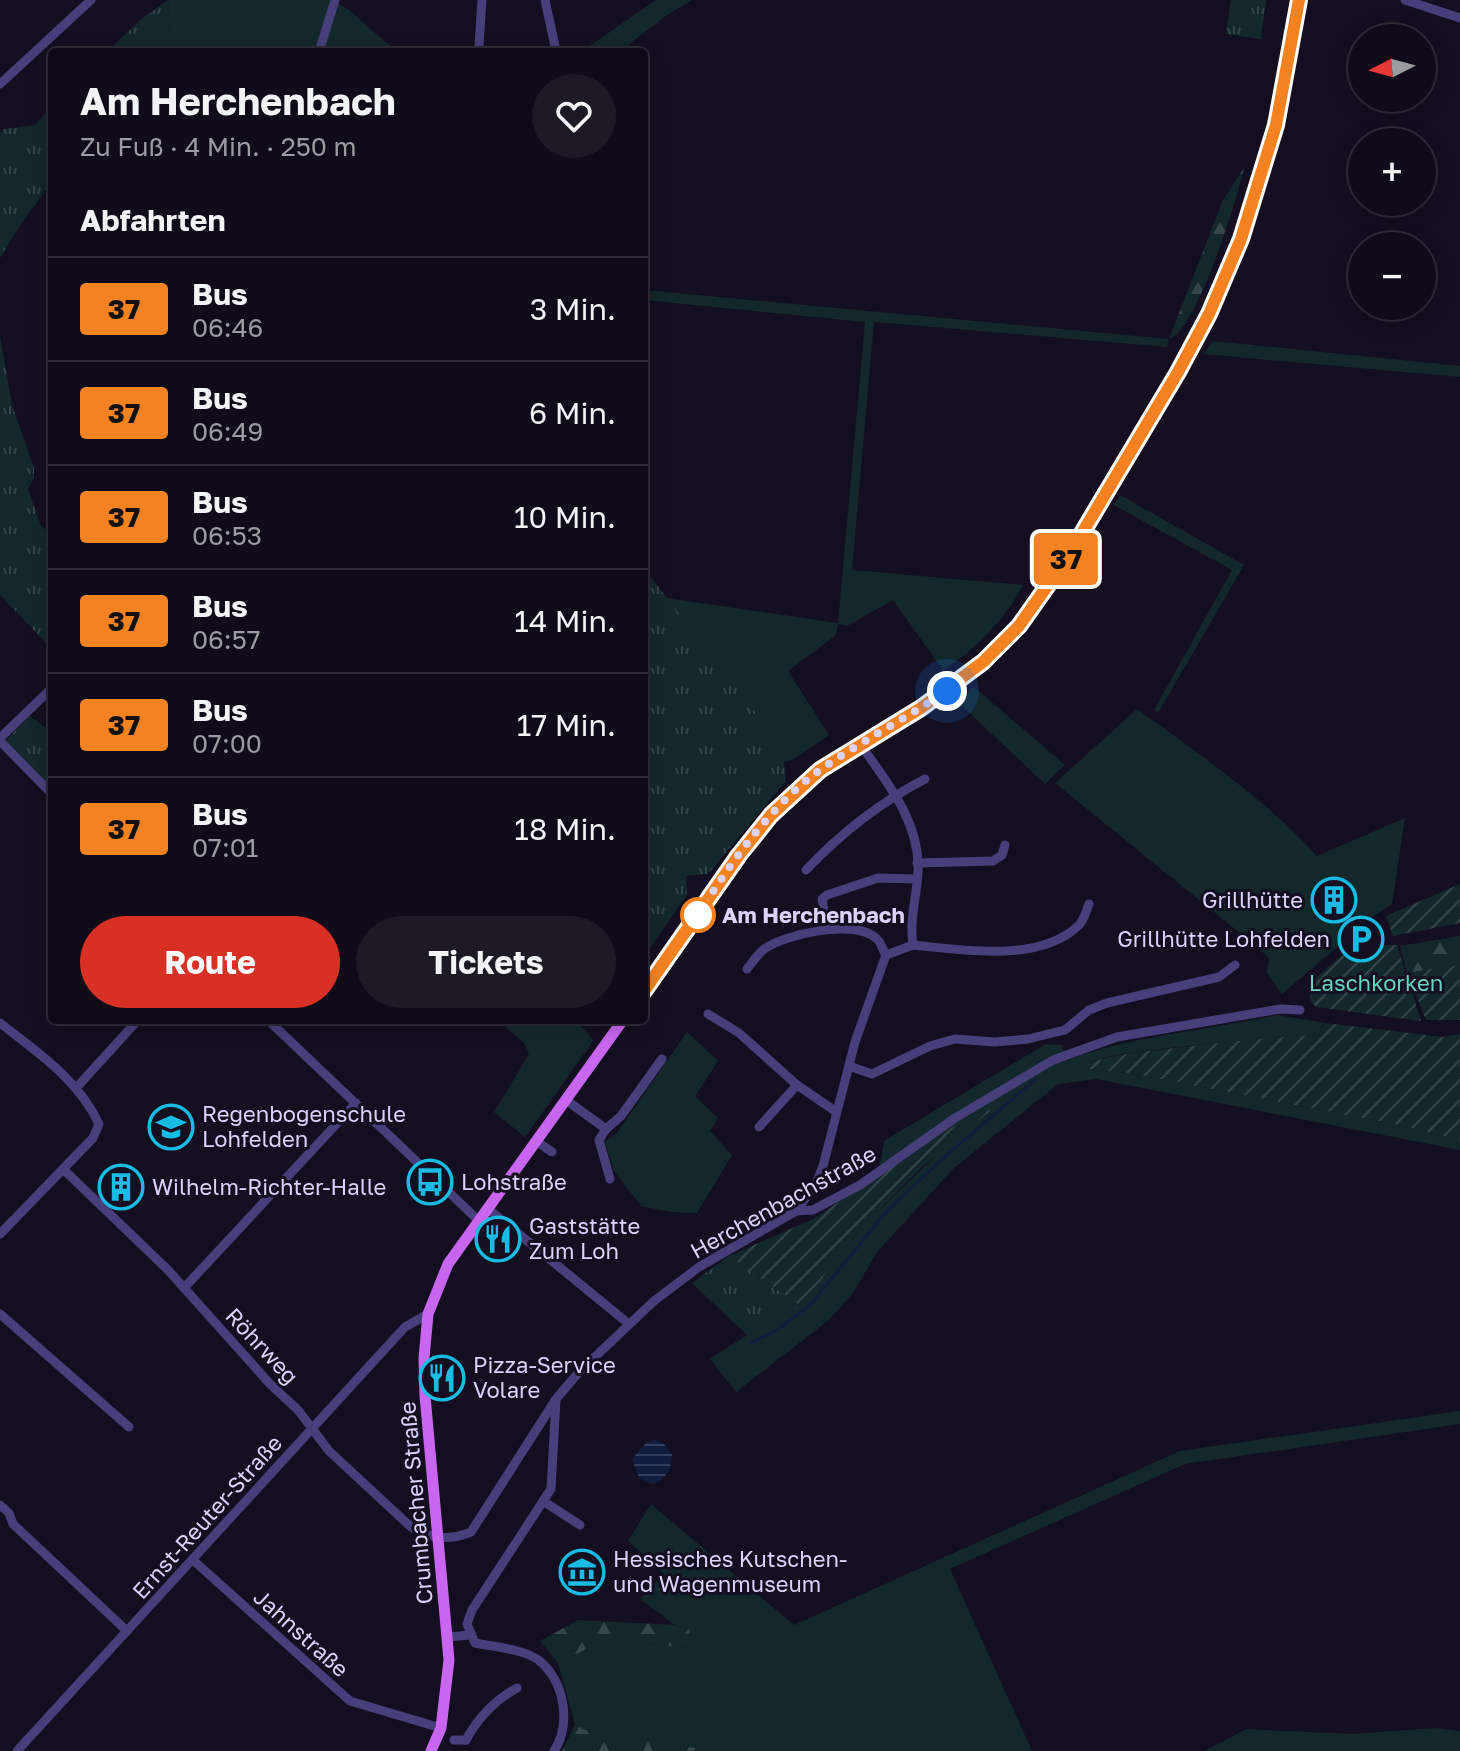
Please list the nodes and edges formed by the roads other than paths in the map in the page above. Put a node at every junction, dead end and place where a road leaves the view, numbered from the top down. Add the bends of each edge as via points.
1 (91, 0) edge
2 (335, 0) edge
3 (482, 0) edge
4 (545, 0) edge
5 (1299, 0) edge
6 (1405, 0) edge
7 (1460, 18) edge
8 (479, 46) dead end
9 (555, 46) dead end
10 (320, 48) edge
11 (0, 84) edge
12 (48, 692) edge
13 (0, 740) edge
14 (860, 744) junction
15 (925, 779) dead end
16 (48, 790) edge
17 (895, 795) junction
18 (1005, 845) dead end
19 (917, 863) junction
20 (806, 870) dead end
21 (917, 879) junction
22 (1089, 904) dead end
23 (827, 928) junction
24 (913, 945) junction
25 (886, 955) junction
26 (1235, 965) dead end
27 (747, 969) dead end
28 (648, 985) edge
29 (1300, 1010) dead end
30 (708, 1014) dead end
31 (0, 1023) edge
32 (134, 1024) edge
33 (272, 1024) edge
34 (620, 1024) edge
35 (662, 1059) dead end
36 (849, 1066) junction
37 (797, 1085) junction
38 (77, 1087) junction
39 (566, 1100) junction
40 (356, 1103) junction
41 (835, 1111) junction
42 (759, 1127) dead end
43 (606, 1129) junction
44 (536, 1141) junction
45 (552, 1152) dead end
46 (63, 1169) junction
47 (610, 1179) dead end
48 (487, 1208) junction
49 (796, 1211) junction
50 (478, 1220) junction
51 (0, 1234) edge
52 (184, 1288) junction
53 (0, 1314) edge
54 (428, 1314) junction
55 (629, 1324) junction
56 (556, 1399) junction
57 (129, 1427) dead end
58 (312, 1427) junction
59 (543, 1501) junction
60 (0, 1505) edge
61 (580, 1525) dead end
62 (440, 1538) junction
63 (193, 1560) junction
64 (127, 1631) junction
65 (470, 1635) junction
66 (448, 1637) junction
67 (517, 1688) dead end
68 (441, 1728) junction
69 (454, 1740) dead end
70 (466, 1740) junction
71 (17, 1751) edge
72 (431, 1751) edge
73 (469, 1751) edge
74 (554, 1751) edge

1 - 11 street
2 - 10 street
3 - 8 street
4 - 9 street
5 - 14 main road via 1259,188 1209,314 1178,372 1019,626 947,691
6 - 7 street
12 - 13 street
13 - 16 street
14 - 17 street
14 - 28 main road via 820,770 771,815
15 - 17 street
17 - 19 street via 906,814
17 - 20 street
18 - 19 street via 993,861
19 - 21 street
21 - 23 street via 878,878 827,895 822,899
21 - 24 street
22 - 24 street via 1080,925 1060,938 1013,952
23 - 25 street via 868,934
23 - 27 street via 775,943
24 - 25 street
25 - 36 street
26 - 36 street via 1219,977 1107,1003 1065,1030 995,1042 955,1039 872,1074
29 - 49 street, Herchenbachstraße via 1117,1037 1053,1060 955,1118 860,1185 813,1210
30 - 37 street via 739,1033
31 - 38 street
32 - 38 street
33 - 40 street
34 - 39 main road, Crumbacher Straße
35 - 43 street
36 - 41 street
37 - 41 street
37 - 42 street
38 - 46 street via 99,1124 93,1138
39 - 43 street
39 - 44 main road, Crumbacher Straße
40 - 50 street
40 - 52 street
41 - 49 street via 819,1175
43 - 47 street via 599,1140
44 - 45 street
44 - 48 main road, Crumbacher Straße
46 - 51 street
46 - 52 street, Röhrweg
48 - 50 main road, Crumbacher Straße
48 - 55 street
49 - 55 street, Herchenbachstraße via 699,1267
50 - 54 main road, Crumbacher Straße via 448,1264
52 - 58 street, Röhrweg
53 - 57 street
54 - 58 street, Ernst-Reuter-Straße via 405,1327
54 - 62 main road, Crumbacher Straße via 425,1396
55 - 56 street, Herchenbachstraße
56 - 59 street via 551,1489
56 - 62 street, Herchenbachstraße via 471,1532
58 - 62 street, Röhrweg via 329,1451 411,1527
58 - 63 street, Ernst-Reuter-Straße
59 - 61 street
59 - 65 street via 472,1610
60 - 64 street via 13,1524
62 - 66 main road, Crumbacher Straße
63 - 64 street, Ernst-Reuter-Straße
63 - 68 street, Jahnstraße via 350,1701
64 - 71 street, Ernst-Reuter-Straße
65 - 66 street
65 - 74 street via 475,1643 541,1662 560,1692 564,1710 564,1727
66 - 68 main road, Crumbacher Straße
67 - 70 street via 498,1699
68 - 72 main road, Crumbacher Straße
69 - 70 street
70 - 73 street

